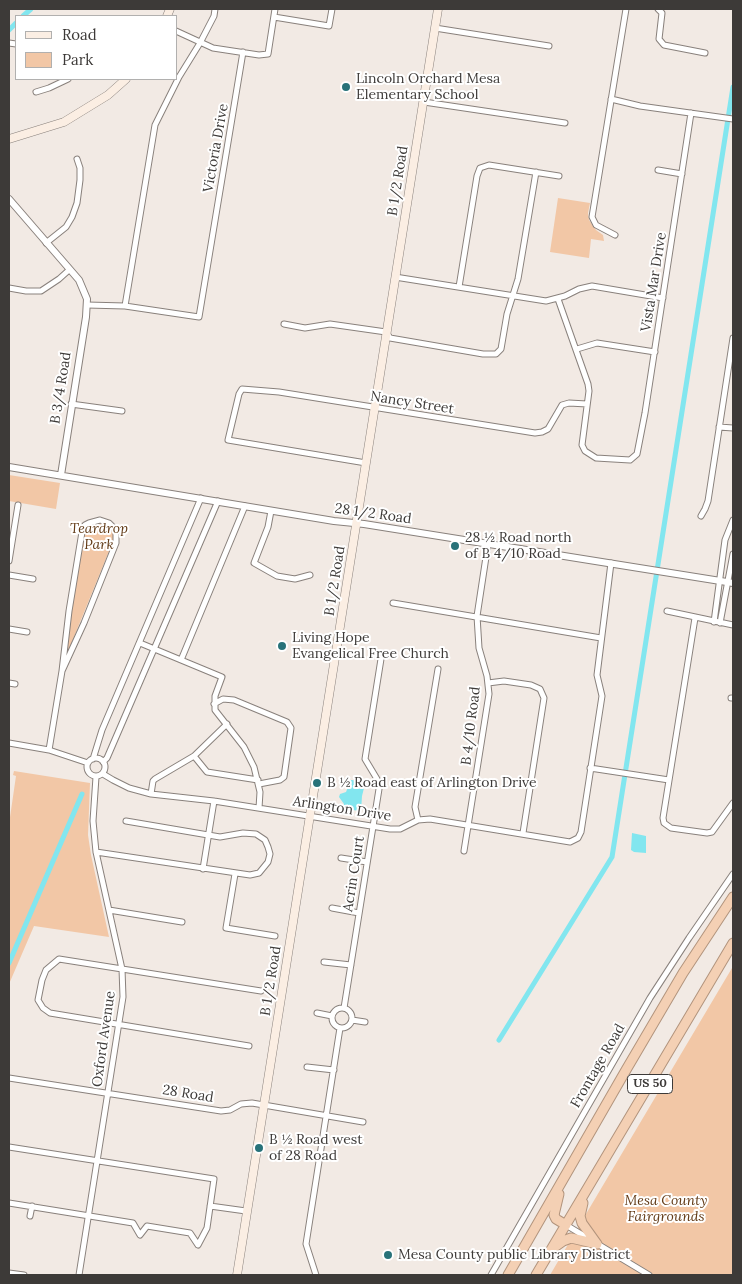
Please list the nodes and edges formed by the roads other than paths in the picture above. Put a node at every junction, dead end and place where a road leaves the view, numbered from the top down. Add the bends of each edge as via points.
1 (216, 9) edge
2 (275, 9) edge
3 (332, 9) edge
4 (438, 9) edge
5 (626, 9) edge
6 (658, 9) edge
7 (274, 17) junction
8 (435, 28) junction
9 (178, 32) edge
10 (200, 43) junction
11 (550, 46) dead end
12 (243, 52) junction
13 (705, 53) dead end
14 (178, 79) edge
15 (125, 80) edge
16 (178, 80) edge
17 (61, 81) edge
18 (36, 92) dead end
19 (611, 99) junction
20 (424, 102) junction
21 (691, 113) junction
22 (733, 119) edge
23 (565, 124) dead end
24 (9, 139) edge
25 (77, 159) dead end
26 (658, 170) dead end
27 (536, 172) junction
28 (682, 174) junction
29 (559, 176) dead end
30 (9, 198) edge
31 (615, 235) dead end
32 (46, 243) junction
33 (69, 270) junction
34 (395, 277) junction
35 (459, 287) junction
36 (9, 288) edge
37 (513, 295) junction
38 (663, 298) junction
39 (558, 299) junction
40 (87, 305) junction
41 (125, 306) junction
42 (284, 324) dead end
43 (386, 332) junction
44 (733, 338) edge
45 (576, 349) junction
46 (655, 352) junction
47 (731, 366) edge
48 (71, 404) junction
49 (587, 404) junction
50 (374, 408) junction
51 (122, 411) dead end
52 (719, 426) junction
53 (733, 428) edge
54 (366, 463) junction
55 (9, 467) edge
56 (61, 475) junction
57 (201, 498) junction
58 (218, 501) junction
59 (18, 505) dead end
60 (245, 506) junction
61 (271, 511) junction
62 (700, 516) dead end
63 (733, 520) edge
64 (357, 524) junction
65 (488, 544) junction
66 (733, 554) edge
67 (9, 561) edge
68 (611, 563) junction
69 (9, 575) edge
70 (310, 575) dead end
71 (33, 579) dead end
72 (727, 582) edge
73 (393, 603) dead end
74 (667, 611) dead end
75 (477, 616) junction
76 (695, 618) junction
77 (717, 623) junction
78 (733, 625) edge
79 (9, 629) edge
80 (27, 632) dead end
81 (601, 638) junction
82 (140, 643) junction
83 (154, 649) junction
84 (381, 659) dead end
85 (181, 660) junction
86 (438, 669) dead end
87 (62, 671) junction
88 (488, 682) junction
89 (214, 704) junction
90 (227, 724) junction
91 (9, 743) edge
92 (49, 750) junction
93 (194, 756) junction
94 (93, 759) junction
95 (103, 762) junction
96 (88, 764) junction
97 (590, 768) junction
98 (103, 774) junction
99 (96, 776) junction
100 (669, 780) junction
101 (258, 782) junction
102 (152, 794) junction
103 (214, 801) junction
104 (733, 804) edge
105 (259, 808) junction
106 (310, 815) junction
107 (418, 820) junction
108 (126, 821) dead end
109 (468, 825) junction
110 (373, 826) junction
111 (523, 833) junction
112 (209, 835) junction
113 (464, 851) dead end
114 (96, 852) junction
115 (341, 858) dead end
116 (367, 862) junction
117 (204, 869) junction
118 (234, 874) junction
119 (733, 874) edge
120 (733, 897) edge
121 (332, 908) dead end
122 (109, 910) junction
123 (359, 913) junction
124 (182, 922) dead end
125 (275, 936) dead end
126 (733, 943) edge
127 (324, 962) dead end
128 (351, 965) junction
129 (122, 969) junction
130 (261, 991) dead end
131 (344, 1008) junction
132 (317, 1013) dead end
133 (332, 1016) junction
134 (352, 1020) junction
135 (365, 1022) dead end
136 (119, 1023) junction
137 (340, 1028) junction
138 (249, 1046) dead end
139 (306, 1067) dead end
140 (334, 1070) junction
141 (9, 1078) edge
142 (108, 1092) junction
143 (263, 1105) junction
144 (326, 1116) junction
145 (363, 1122) dead end
146 (9, 1147) edge
147 (97, 1161) junction
148 (569, 1170) junction
149 (587, 1190) junction
150 (9, 1203) edge
151 (32, 1206) junction
152 (210, 1206) junction
153 (246, 1212) junction
154 (30, 1216) dead end
155 (88, 1216) junction
156 (566, 1225) junction
157 (597, 1244) junction
158 (552, 1249) junction
159 (9, 1273) edge
160 (24, 1275) edge
161 (79, 1275) edge
162 (237, 1275) edge
163 (316, 1275) edge
164 (491, 1275) edge
165 (508, 1275) edge
166 (536, 1275) edge
167 (649, 1275) edge

1 - 10 street
2 - 7 street
3 - 7 street via 330,26
4 - 8 main road, B 1/2 Road
5 - 19 street
6 - 13 street via 662,13 659,39 664,45
7 - 12 street via 268,54
8 - 11 street
8 - 20 main road, B 1/2 Road
9 - 10 street
10 - 12 street
10 - 14 street
12 - 41 street, Victoria Drive via 198,317
15 - 24 main road via 108,95 64,122
16 - 41 street via 155,125
17 - 18 street
19 - 21 street
19 - 31 street via 592,217 596,225
20 - 23 street
20 - 34 main road, B 1/2 Road
21 - 22 street
21 - 28 street, Vista Mar Drive
25 - 32 street via 80,179 72,217 66,227
26 - 28 street
27 - 29 street
27 - 35 street via 489,165 480,168
27 - 37 street
28 - 38 street, Vista Mar Drive
30 - 32 street
32 - 33 street
33 - 36 street via 41,291
33 - 40 street via 79,280
34 - 35 street
34 - 43 main road, B 1/2 Road
35 - 37 street
37 - 39 street via 546,301
37 - 43 street via 502,349 496,354 390,338
38 - 39 street via 592,286
38 - 46 street, Vista Mar Drive
39 - 45 street
40 - 41 street
40 - 48 street, B 3/4 Road
42 - 43 street via 306,328 330,324
43 - 50 main road, B 1/2 Road
44 - 47 street
45 - 46 street via 597,343
45 - 49 street via 588,384
46 - 49 street, Vista Mar Drive via 637,454 630,460 596,458 585,451 582,437
47 - 52 street
48 - 51 street
48 - 56 street, B 3/4 Road
49 - 50 street, Nancy Street via 562,404 548,429 535,433
50 - 54 main road, B 1/2 Road
50 - 54 street, Nancy Street via 246,388 239,394 228,440
52 - 53 street
52 - 62 street via 708,501
54 - 64 main road, B 1/2 Road
55 - 56 street, 28 1/2 Road
56 - 57 street, 28 1/2 Road
57 - 58 street, 28 1/2 Road
57 - 82 street
58 - 60 street, 28 1/2 Road
58 - 83 street
59 - 67 street
60 - 61 street, 28 1/2 Road
60 - 85 street
61 - 64 street, 28 1/2 Road
61 - 70 street via 254,563 276,576 295,579
63 - 72 street via 725,540
64 - 65 street, 28 1/2 Road
64 - 106 main road, B 1/2 Road
65 - 68 street, 28 1/2 Road
65 - 75 street, B 4/10 Road
66 - 72 street
68 - 72 street, 28 1/2 Road
68 - 81 street
69 - 71 street
72 - 77 street
73 - 75 street
74 - 76 street
75 - 81 street
75 - 88 street, B 4/10 Road via 479,648
76 - 77 street
76 - 100 street
77 - 78 street
79 - 80 street
81 - 97 street via 597,675 602,696
82 - 83 street
82 - 94 street via 102,730
83 - 85 street
83 - 95 street
84 - 110 street, Acrin Court via 365,759 379,789
85 - 89 street via 222,677
86 - 107 street via 415,807
87 - 87 street via 116,543 116,532 105,520 85,525 82,532
87 - 92 street
88 - 109 street, B 4/10 Road
88 - 111 street via 531,685 540,689 544,698
89 - 90 street via 218,715
89 - 101 street via 224,699 234,700 287,722 291,728 284,777
90 - 93 street
90 - 101 street via 244,747
91 - 92 street
92 - 96 street
93 - 101 street via 207,772
93 - 102 street via 155,779
94 - 95 street
94 - 96 street
95 - 98 street
96 - 99 street via 88,771
97 - 100 street
97 - 111 street, Arlington Drive via 578,838 570,842
98 - 99 street
98 - 102 street, Arlington Drive via 129,788
99 - 114 street, Oxford Avenue via 93,821
100 - 104 street via 663,818 664,823 672,828 712,832
101 - 105 street
102 - 103 street, Arlington Drive
103 - 105 street, Arlington Drive
103 - 112 street
105 - 106 street, Arlington Drive
106 - 110 street, Arlington Drive
106 - 143 main road, B 1/2 Road
107 - 109 street, Arlington Drive
107 - 110 street, Arlington Drive via 400,829
108 - 112 street
109 - 111 street, Arlington Drive
109 - 113 street, B 4/10 Road
110 - 116 street, Acrin Court
112 - 117 street
112 - 118 street via 256,834 265,840 270,854 259,873
114 - 117 street
114 - 122 street, Oxford Avenue
115 - 116 street
116 - 123 street, Acrin Court
117 - 118 street
118 - 125 street via 226,928
119 - 164 street, Frontage Road via 650,998
120 - 148 highway, US 50 via 683,973
121 - 123 street
122 - 124 street
122 - 129 street, Oxford Avenue
123 - 128 street, Acrin Court
126 - 149 highway, US 50
127 - 128 street
128 - 131 street, Acrin Court
129 - 130 street
129 - 136 street, Oxford Avenue via 123,997
129 - 136 street via 59,959 46,970 38,1000 50,1013
131 - 133 street via 336,1010
131 - 134 street via 350,1012
132 - 133 street
133 - 137 street via 334,1024
134 - 135 street
134 - 137 street via 348,1026
136 - 138 street
136 - 142 street, Oxford Avenue
137 - 140 street
139 - 140 street
140 - 144 street
141 - 142 street, 28 Road
142 - 143 street, 28 Road via 221,1111 246,1103
142 - 147 street, Oxford Avenue
143 - 144 street, 28 Road
143 - 153 main road, B 1/2 Road
144 - 145 street, 28 Road
144 - 163 street via 306,1244
146 - 147 street
147 - 152 street via 214,1179
147 - 155 street, Oxford Avenue
148 - 156 highway via 554,1212 556,1219
148 - 165 highway, US 50
149 - 156 highway, US 50
149 - 157 highway via 580,1216
150 - 151 street
151 - 154 street
151 - 155 street
152 - 153 street
152 - 155 street via 207,1228 198,1245 190,1233 147,1226 140,1235 133,1223
153 - 162 main road, B 1/2 Road
155 - 161 street, Oxford Avenue
156 - 157 street
156 - 158 highway, US 50
157 - 158 highway via 571,1238
157 - 167 street
158 - 166 highway, US 50
159 - 160 street

